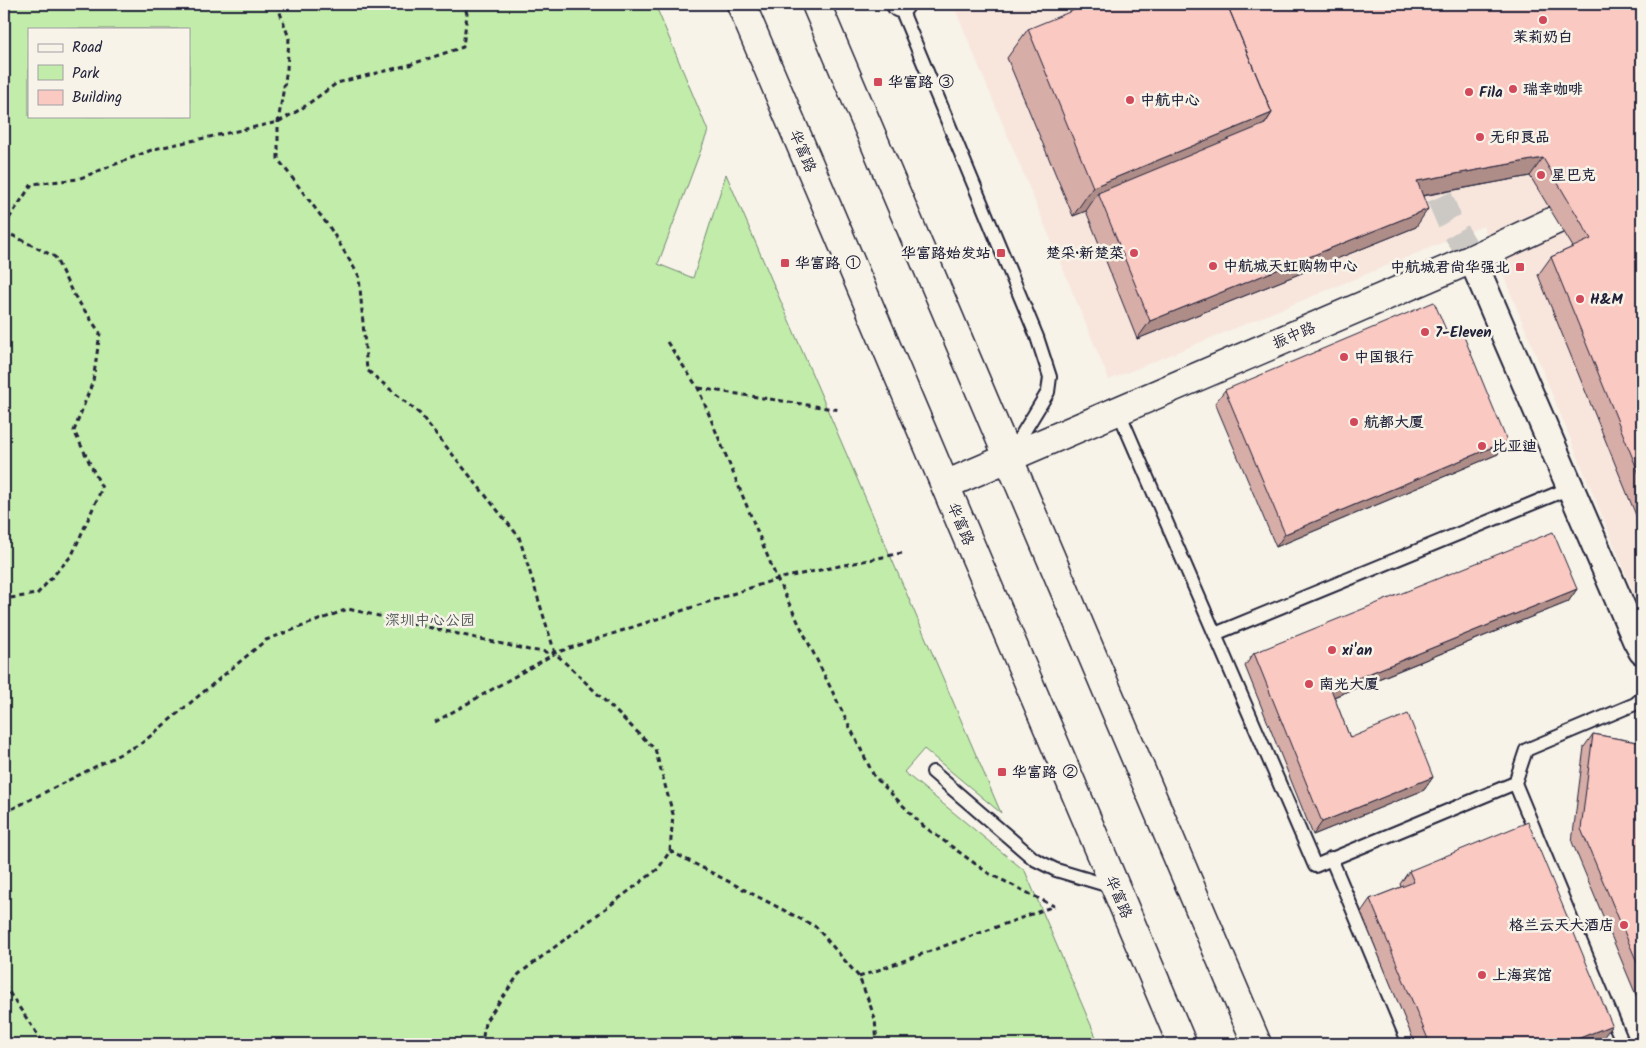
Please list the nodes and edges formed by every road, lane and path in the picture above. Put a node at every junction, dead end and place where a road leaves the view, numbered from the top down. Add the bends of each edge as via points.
1 (278, 4) edge
2 (464, 4) edge
3 (741, 4) edge
4 (816, 4) edge
5 (900, 4) edge
6 (278, 122) junction
7 (1642, 180) edge
8 (4, 226) edge
9 (4, 231) edge
10 (1472, 259) junction
11 (667, 342) dead end
12 (698, 388) junction
13 (840, 410) dead end
14 (1118, 410) junction
15 (1008, 458) junction
16 (945, 485) junction
17 (1570, 488) junction
18 (902, 553) dead end
19 (777, 578) junction
20 (4, 599) edge
21 (1215, 634) junction
22 (1642, 651) edge
23 (555, 653) junction
24 (1642, 698) edge
25 (435, 722) dead end
26 (933, 772) dead end
27 (1515, 783) junction
28 (4, 814) edge
29 (670, 851) junction
30 (1331, 858) junction
31 (1115, 888) junction
32 (859, 977) junction
33 (4, 985) edge
34 (42, 1044) edge
35 (482, 1044) edge
36 (877, 1044) edge
37 (1182, 1044) edge
38 (1257, 1044) edge
39 (1409, 1044) edge
40 (1623, 1044) edge

1 - 6 path via 289,38
2 - 6 path via 467,14 462,47 409,65 337,83
3 - 16 main road, 华富路
4 - 15 main road
5 - 15 lane via 1037,337 1050,376 1048,392
6 - 8 path via 154,149 78,179 32,184
6 - 23 path via 278,159 330,228 359,276 367,370 420,414 519,537
7 - 10 main road, 振中路
9 - 20 path via 54,257 72,292 100,333 92,381 74,431 102,488 72,555 37,594
10 - 14 main road, 振中路
10 - 17 street
11 - 12 path
12 - 13 path
12 - 19 path
14 - 15 main road, 振中路
14 - 21 lane
15 - 16 main road, 振中路
15 - 38 main road
16 - 31 main road, 华富路
17 - 21 lane
17 - 22 street
18 - 19 path
19 - 23 path
19 - 32 path via 874,776 922,825 981,868 1054,906
21 - 30 lane via 1315,866
23 - 25 path
23 - 28 path via 348,609 266,640 142,743
23 - 29 path via 655,750 674,814
24 - 27 lane via 1636,704 1526,750
26 - 31 lane via 1034,860
27 - 30 lane
27 - 40 lane
29 - 32 path via 816,927
29 - 35 path via 658,869 519,974 485,1022
30 - 39 lane
31 - 37 main road, 华富路
32 - 36 path via 875,1019
33 - 34 path

